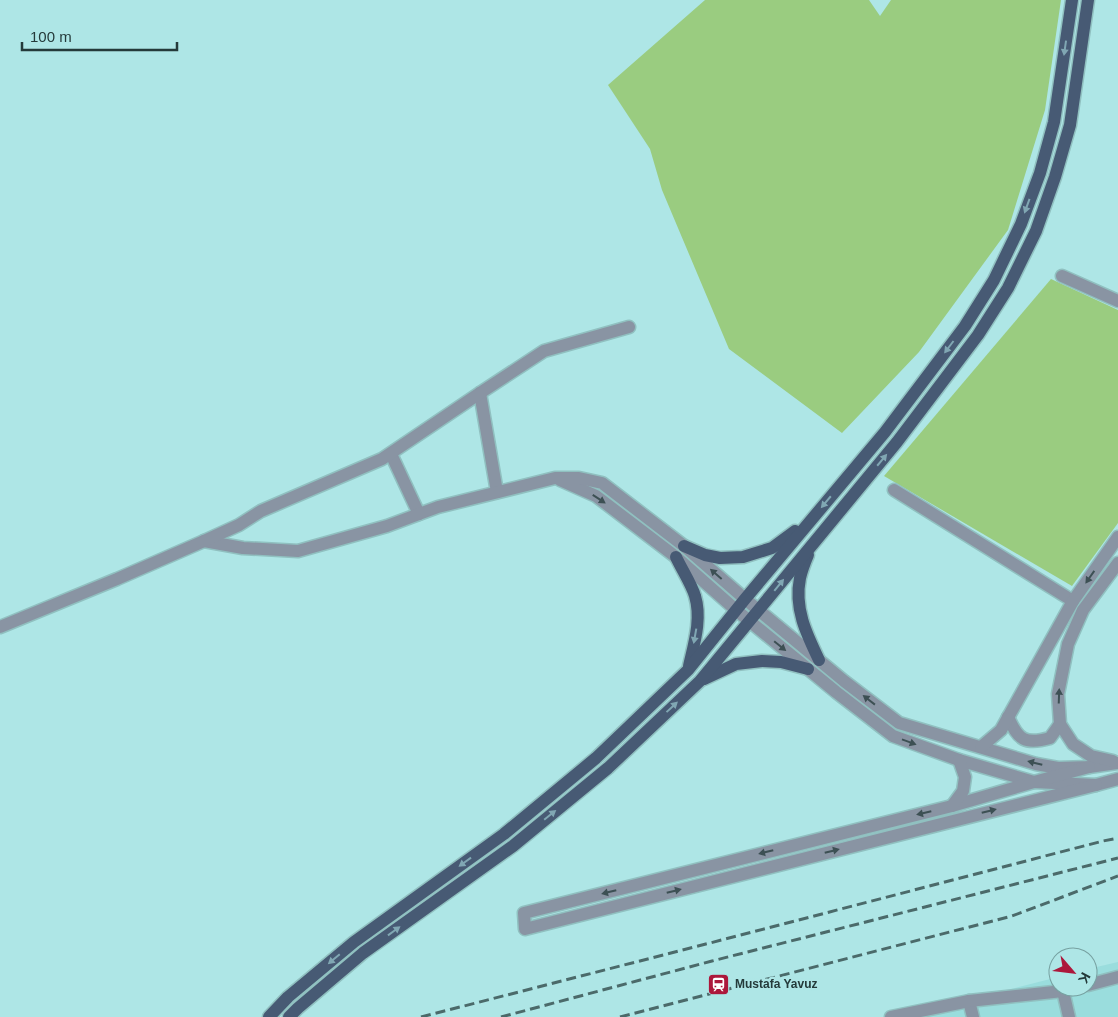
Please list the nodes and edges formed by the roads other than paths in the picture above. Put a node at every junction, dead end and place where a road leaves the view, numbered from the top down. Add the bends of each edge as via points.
1 (1072, 0) edge
2 (1088, 0) edge
3 (1062, 276) dead end
4 (1118, 301) edge
5 (629, 327) dead end
6 (480, 393) junction
7 (390, 454) junction
8 (555, 478) junction
9 (894, 490) dead end
10 (498, 492) junction
11 (419, 514) junction
12 (811, 520) junction
13 (1118, 537) edge
14 (204, 541) junction
15 (684, 546) junction
16 (811, 546) junction
17 (676, 557) junction
18 (1118, 564) edge
19 (745, 599) junction
20 (1073, 601) junction
21 (736, 610) junction
22 (758, 610) junction
23 (750, 621) junction
24 (0, 627) edge
25 (819, 660) junction
26 (808, 669) junction
27 (688, 670) junction
28 (700, 681) junction
29 (1008, 718) junction
30 (1060, 724) junction
31 (981, 747) junction
32 (959, 760) junction
33 (1118, 763) edge
34 (1089, 767) junction
35 (1118, 779) edge
36 (1034, 782) junction
37 (1096, 784) junction
38 (952, 806) junction
39 (1118, 977) edge
40 (1098, 982) edge
41 (1048, 993) edge
42 (1064, 997) edge
43 (969, 1001) junction
44 (269, 1017) edge
45 (289, 1017) edge
46 (891, 1017) edge
47 (973, 1017) edge
48 (1069, 1017) edge

1 -> 12 main road via 1054,122 1021,224 994,280 948,349
16 -> 2 main road via 897,442 978,335 1008,288 1036,231 1070,125
3 - 4 street
5 - 6 street via 544,351
6 - 7 street
6 - 10 street
7 - 11 street
7 - 14 street via 261,511
8 - 10 street
8 - 15 street via 579,478 602,484
8 -> 17 street via 596,496
9 - 20 street
10 - 11 street
11 - 14 street via 298,551 243,548
12 - 15 main road via 772,548 742,557 704,556
12 - 19 main road
13 -> 20 street
14 - 24 street
19 -> 15 street
22 -> 16 main road
16 - 25 main road via 800,578 798,605
17 - 21 street
17 -> 27 main road via 695,596 698,618
30 -> 18 street via 1058,694 1068,644 1083,610
19 - 21 main road
19 - 22 street
20 - 29 street
21 - 23 street
21 - 27 main road
22 - 23 main road
22 - 25 street
23 -> 26 street
23 - 28 main road
31 -> 25 street via 899,723
26 - 28 main road via 762,661 736,664
26 -> 32 street via 893,736
27 -> 44 main road via 596,758 504,834 354,942
45 -> 28 main road via 363,953 513,846 608,768
29 - 30 street via 1014,732 1037,742 1050,738
29 - 31 street via 1001,730
30 - 33 street via 1073,744 1092,756
34 -> 31 street via 1058,768 1036,764
32 - 36 street
32 - 38 street via 965,777 963,791
33 - 34 street
34 - 36 street
35 - 37 street
36 - 37 street
36 - 38 street
38 -> 37 street via 524,913 525,929
39 - 40 street
41 - 43 street
42 - 48 street
43 - 46 street
43 - 47 street

